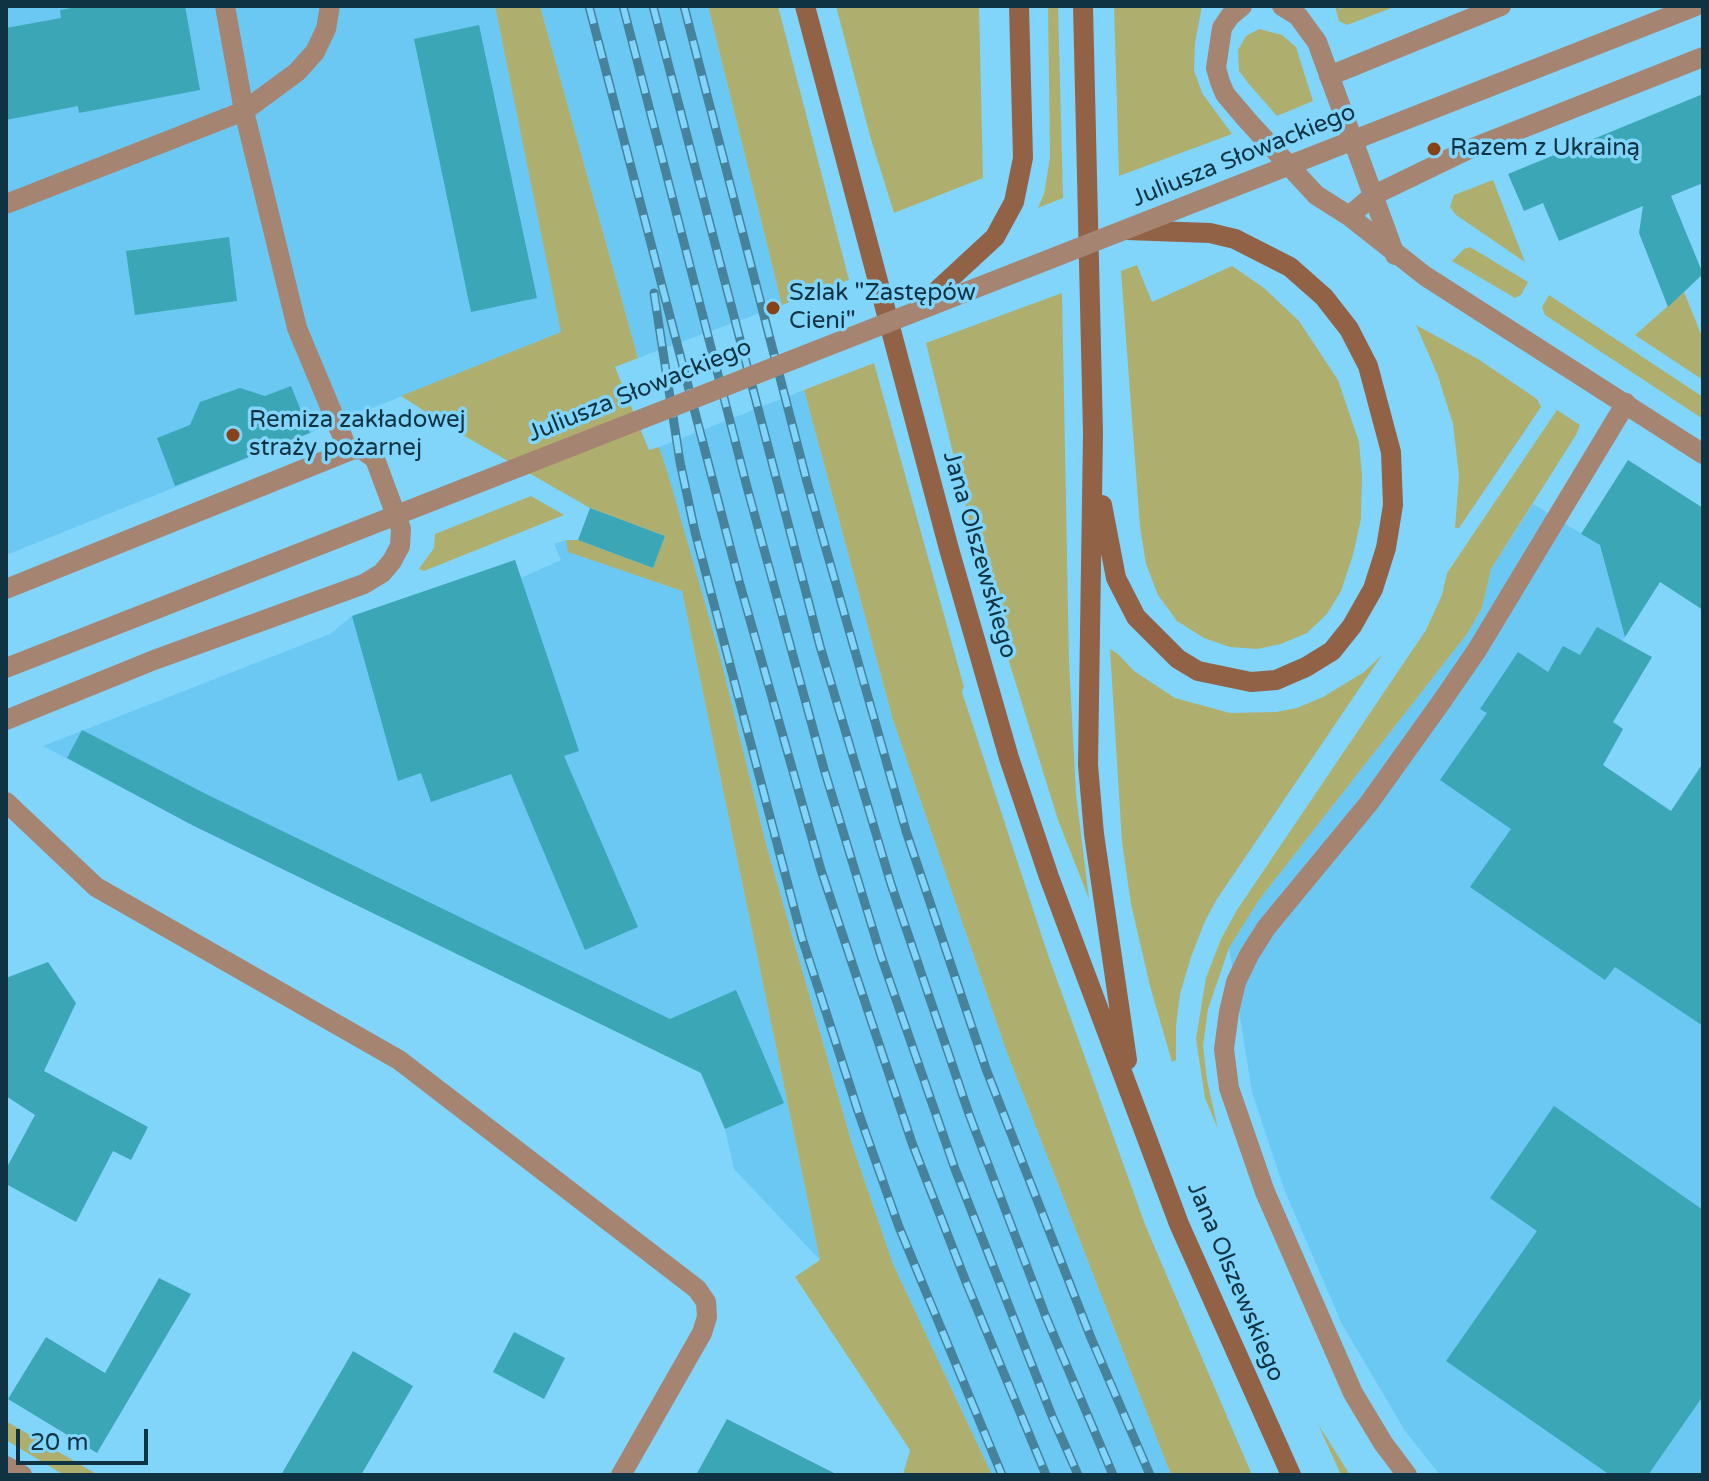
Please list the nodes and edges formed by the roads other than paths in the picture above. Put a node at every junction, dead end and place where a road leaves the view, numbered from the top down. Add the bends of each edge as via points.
1 (225, 6) edge
2 (330, 6) edge
3 (805, 6) edge
4 (1019, 6) edge
5 (1083, 6) edge
6 (1242, 6) edge
7 (1282, 6) edge
8 (1501, 6) edge
9 (1696, 6) edge
10 (1703, 57) edge
11 (1329, 76) junction
12 (244, 111) junction
13 (1374, 195) junction
14 (6, 204) edge
15 (1349, 216) junction
16 (1126, 230) junction
17 (1395, 255) junction
18 (916, 310) junction
19 (1626, 403) junction
20 (1093, 433) junction
21 (348, 450) junction
22 (1703, 454) edge
23 (6, 589) edge
24 (6, 668) edge
25 (6, 720) edge
26 (6, 802) edge
27 (1135, 1107) junction
28 (6, 1466) edge
29 (22, 1475) edge
30 (621, 1475) edge
31 (1291, 1475) edge
32 (1407, 1475) edge

1 - 12 street
2 - 12 street via 315,52
3 - 27 main road, Jana Olszewskiego via 1009,758
4 - 18 main road via 1023,158 1010,215 981,253
5 - 20 main road, Jana Olszewskiego
6 - 15 street via 1222,28 1217,52 1225,94 1316,195
7 - 11 street via 1312,32
8 - 11 street, Juliusza Słowackiego
9 - 16 street, Juliusza Słowackiego, bridge
10 - 13 street via 1465,151
11 - 13 street
12 - 14 street
12 - 21 street via 297,328
13 - 15 street
13 - 17 street
15 - 17 street
16 - 18 street, Juliusza Słowackiego, bridge
16 - 20 main road via 1210,233 1258,249 1290,267 1324,297 1368,366 1391,452 1393,505 1373,589 1332,651 1276,680 1251,682 1198,671 1157,641 1136,617 1116,578
17 - 19 street
18 - 24 street, Juliusza Słowackiego, bridge
19 - 22 street
19 - 32 street via 1451,689 1369,803 1257,942 1236,982 1229,1012 1224,1049 1229,1088 1265,1192 1353,1393
20 - 27 main road, Jana Olszewskiego via 1088,765
21 - 23 street
21 - 25 street via 372,454 401,529 400,546 382,573
26 - 30 street via 96,887 399,1060 697,1289 706,1302 702,1333
27 - 31 main road, Jana Olszewskiego via 1179,1224
28 - 29 street

